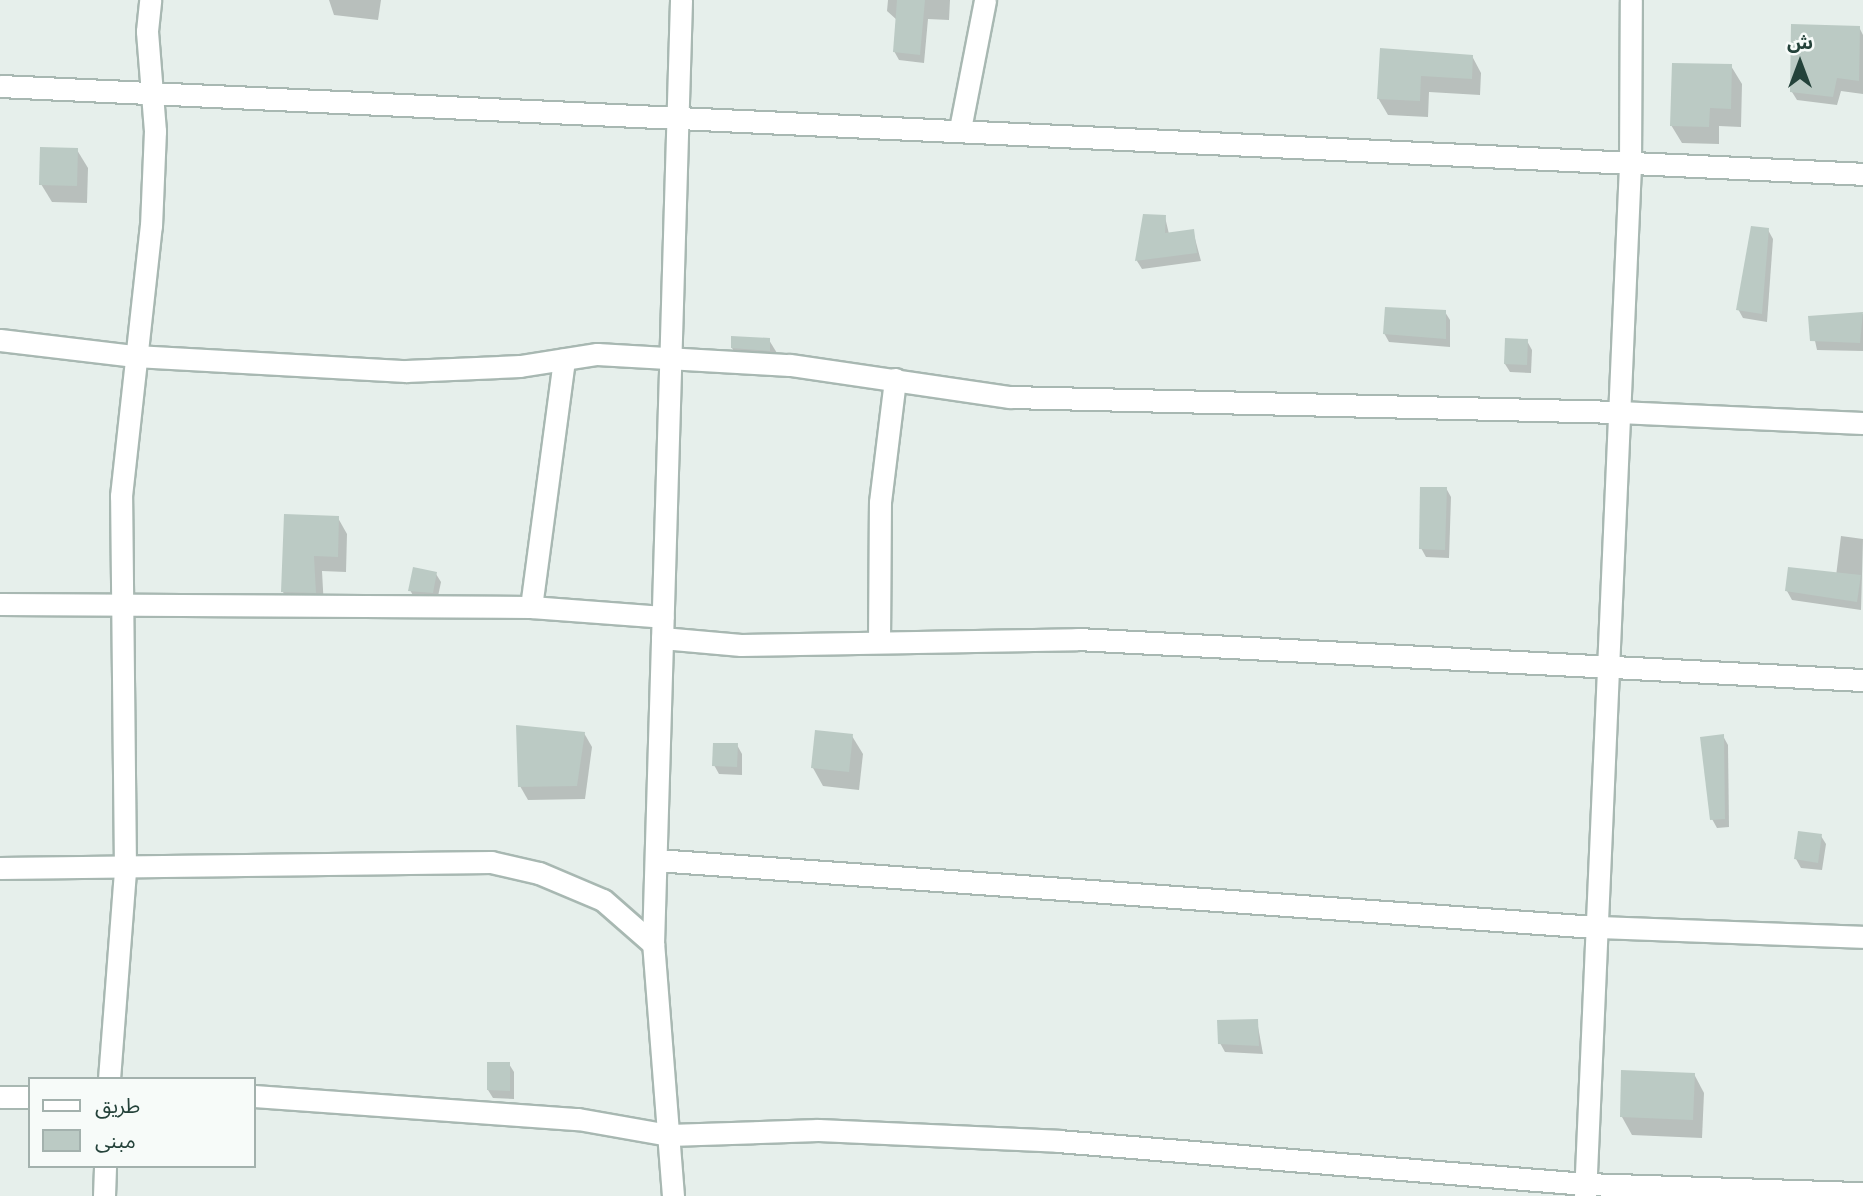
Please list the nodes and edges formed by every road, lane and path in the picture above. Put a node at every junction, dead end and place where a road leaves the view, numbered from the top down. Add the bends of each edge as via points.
1 (150, 0) edge
2 (681, 0) edge
3 (985, 0) edge
4 (1631, 0) edge
5 (0, 86) edge
6 (151, 93) junction
7 (678, 116) junction
8 (960, 129) junction
9 (1630, 164) junction
10 (1863, 174) edge
11 (0, 340) edge
12 (135, 356) junction
13 (673, 357) junction
14 (564, 359) junction
15 (895, 379) junction
16 (1618, 412) junction
17 (1863, 423) edge
18 (123, 601) junction
19 (0, 604) edge
20 (531, 607) junction
21 (663, 627) junction
22 (879, 642) junction
23 (1608, 668) junction
24 (1863, 680) edge
25 (656, 860) junction
26 (0, 868) edge
27 (125, 869) junction
28 (1596, 928) junction
29 (1863, 937) edge
30 (653, 944) junction
31 (108, 1077) edge
32 (256, 1096) edge
33 (0, 1097) edge
34 (28, 1097) edge
35 (670, 1135) junction
36 (105, 1168) edge
37 (1585, 1190) edge
38 (1863, 1193) edge
39 (104, 1196) edge
40 (673, 1196) edge

1 - 6 street
2 - 7 street
3 - 8 street
4 - 9 street
5 - 6 street
6 - 7 street
6 - 12 street via 155,131 151,226
7 - 8 street
7 - 13 street
8 - 9 street
9 - 10 street
9 - 16 street
11 - 12 street
12 - 14 street via 406,371
12 - 18 street via 121,496
13 - 14 street via 597,354
13 - 15 street via 790,365
13 - 21 street
14 - 20 street
15 - 16 street via 1010,397 1064,400
15 - 22 street via 880,502
16 - 17 street
16 - 23 street
18 - 19 street
18 - 20 street
18 - 27 street
20 - 21 street
21 - 22 street via 740,645
21 - 25 street
22 - 23 street via 1077,639
23 - 24 street
23 - 28 street
25 - 28 street
25 - 30 street
26 - 27 street
27 - 30 street via 491,862 539,873 603,900
27 - 31 street
28 - 29 street
28 - 37 street
30 - 35 street
32 - 35 street via 578,1119
33 - 34 street
35 - 37 street via 818,1130 1058,1141
35 - 40 street
36 - 39 street
37 - 38 street

